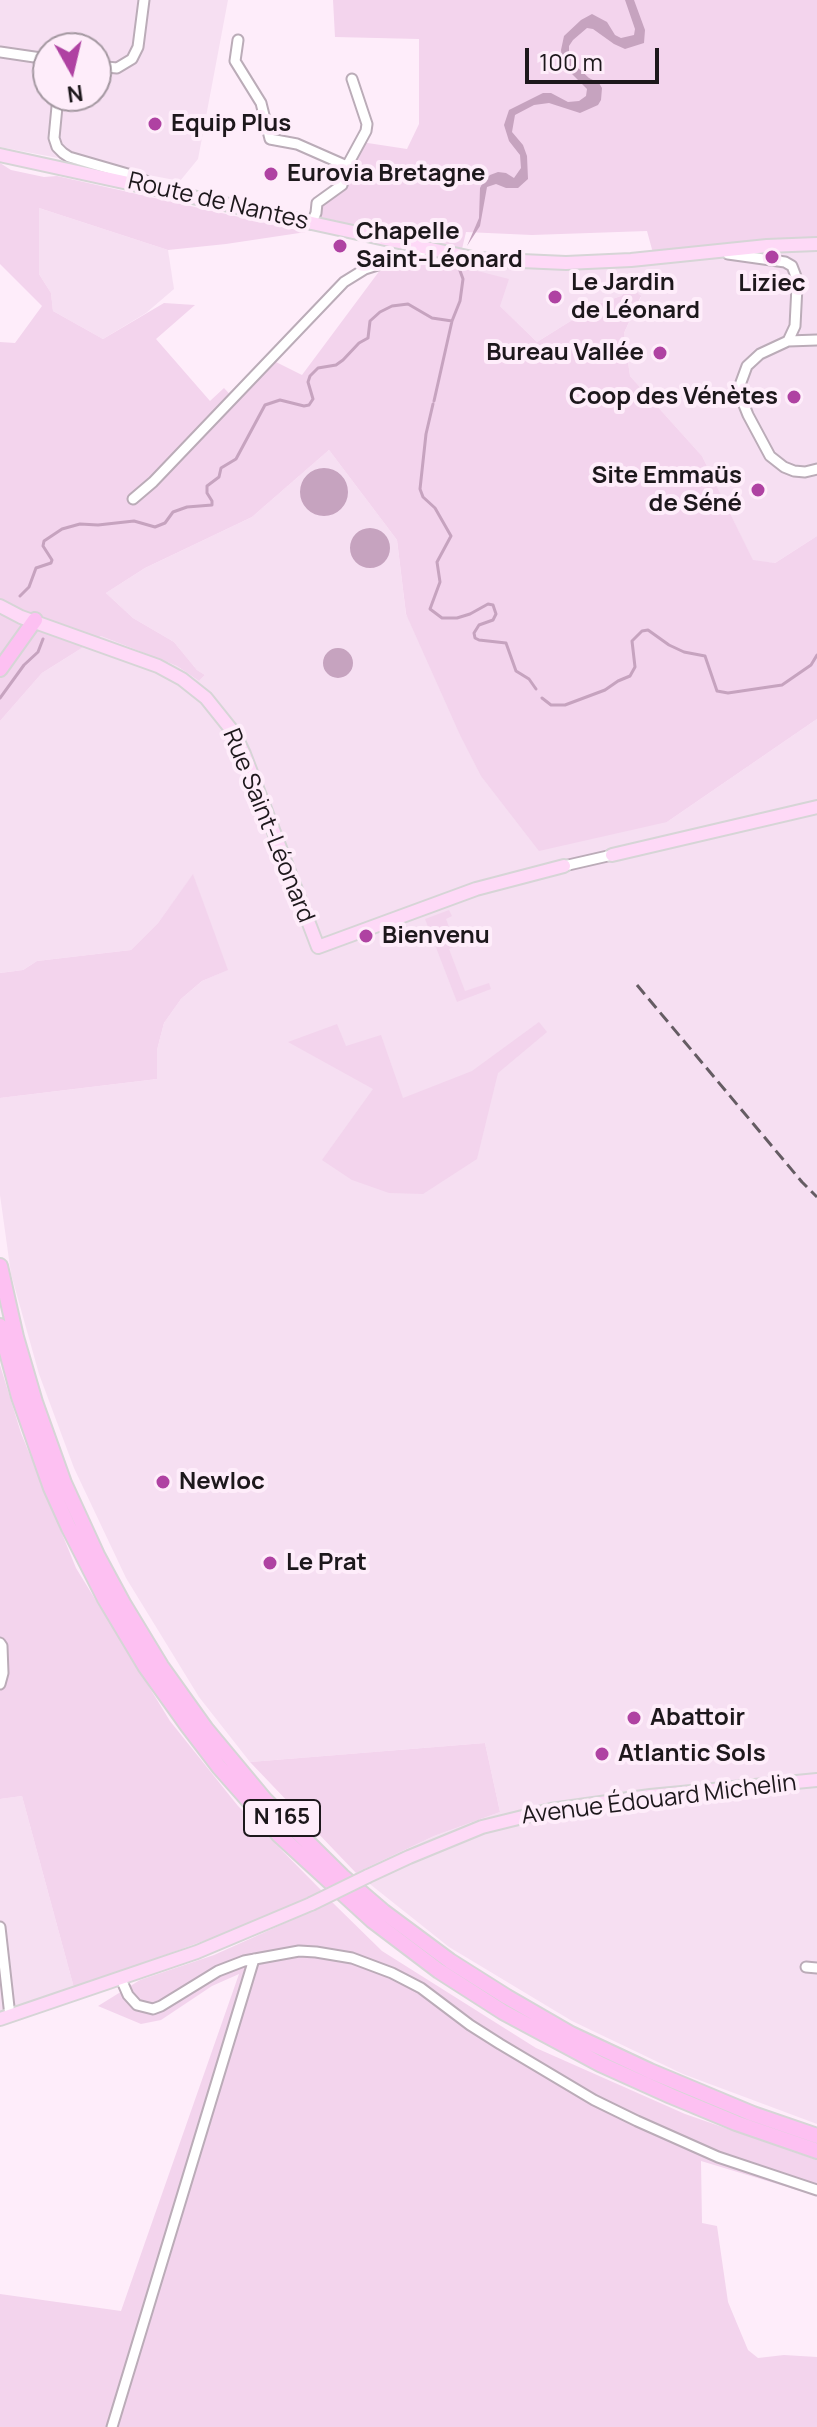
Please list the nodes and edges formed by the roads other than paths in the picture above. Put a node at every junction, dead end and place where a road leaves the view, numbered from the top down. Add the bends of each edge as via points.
1 (144, 0) edge
2 (238, 40) dead end
3 (0, 52) edge
4 (32, 57) edge
5 (112, 68) edge
6 (352, 79) dead end
7 (56, 112) edge
8 (0, 155) edge
9 (347, 166) junction
10 (160, 189) junction
11 (311, 224) junction
12 (817, 244) edge
13 (423, 248) junction
14 (696, 253) junction
15 (817, 340) edge
16 (788, 341) junction
17 (817, 469) edge
18 (133, 499) dead end
19 (0, 606) edge
20 (35, 620) junction
21 (0, 669) edge
22 (817, 807) edge
23 (612, 855) joint
24 (564, 866) joint
25 (0, 1266) edge
26 (0, 1326) edge
27 (0, 1643) edge
28 (0, 1684) edge
29 (817, 1780) edge
30 (0, 1927) edge
31 (254, 1959) junction
32 (806, 1967) dead end
33 (817, 1968) edge
34 (121, 1979) junction
35 (5, 2018) edge
36 (817, 2136) edge
37 (817, 2151) edge
38 (817, 2190) edge
39 (112, 2427) edge

1 - 5 street via 138,47 132,59
2 - 9 street via 235,61 261,103 270,139 297,144
3 - 4 street
6 - 9 street via 367,124
7 - 10 street via 54,138 63,153
8 - 10 main road, Route de Nantes
9 - 11 street via 342,185 317,203
10 - 11 main road, Route de Nantes
11 - 13 main road, Route de Nantes
12 - 14 main road, Route de Nantes
13 - 14 main road, Route de Nantes via 505,262
13 - 18 street via 414,258 365,269 344,282
14 - 16 street via 749,256 792,266 797,279 795,326
15 - 16 street
16 - 17 street via 747,366 740,385 742,400 777,462 794,471
19 - 20 main road, Rue Saint-Léonard
20 - 21 highway
20 - 24 main road, Rue Saint-Léonard via 158,666 182,679 221,714 244,754 318,947 476,889
22 - 23 main road
23 - 24 street
25 - 36 highway, N 165 via 35,1402 97,1555 182,1696 282,1818 384,1912 518,2004 661,2076
26 - 37 highway, N 165 via 51,1488 105,1599 173,1706 279,1835 373,1921 503,2012 671,2096
27 - 28 street
29 - 34 main road, Avenue Édouard Michelin, bridge via 650,1796 482,1827 227,1941
30 - 35 street
31 - 34 street via 218,1971 153,2009 137,2005
31 - 38 street via 316,1952 392,1973 594,2100 718,2157
31 - 39 street
32 - 33 street
34 - 35 main road, Avenue Édouard Michelin

